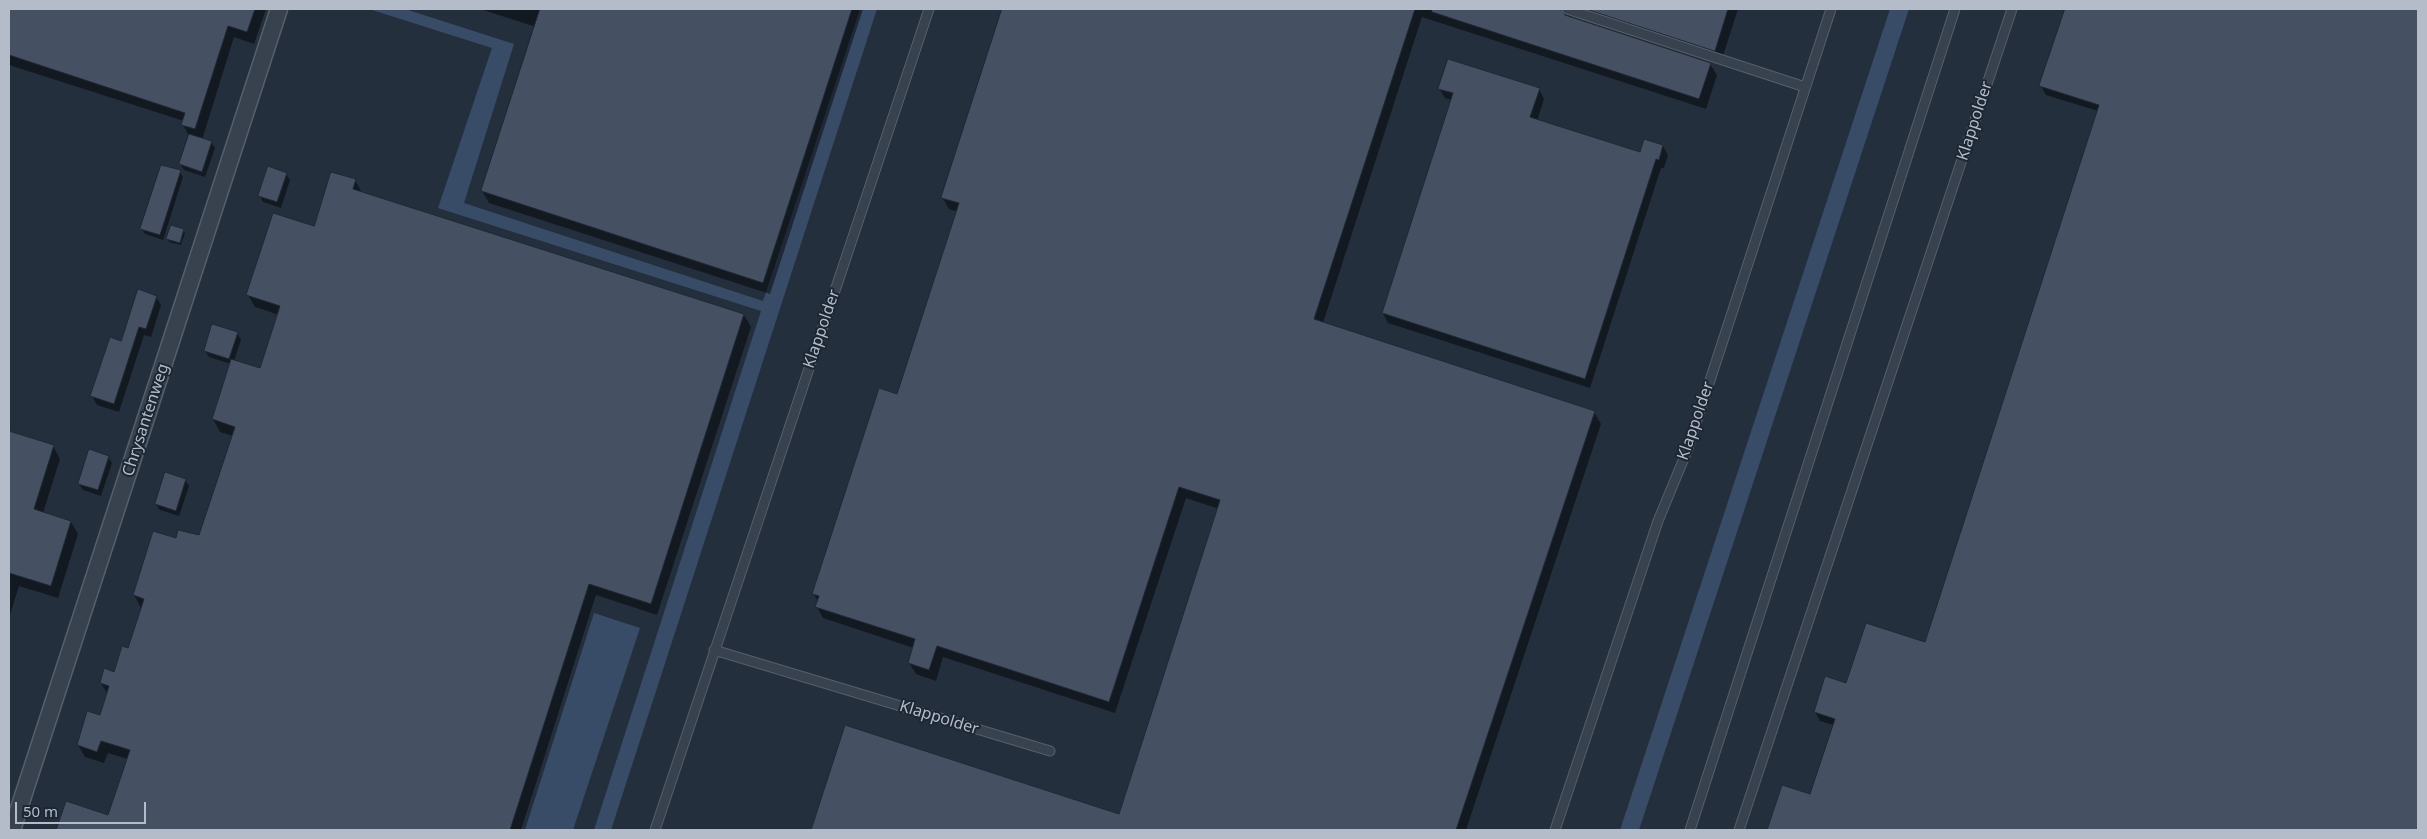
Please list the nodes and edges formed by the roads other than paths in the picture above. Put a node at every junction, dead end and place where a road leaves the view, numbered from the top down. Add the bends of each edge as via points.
1 (279, 9) edge
2 (929, 9) edge
3 (1567, 9) edge
4 (1830, 9) edge
5 (1955, 9) edge
6 (2012, 9) edge
7 (1805, 87) junction
8 (714, 650) junction
9 (1050, 751) dead end
10 (12, 830) edge
11 (655, 830) edge
12 (1555, 830) edge
13 (1690, 830) edge
14 (1739, 830) edge

1 - 10 street, Chrysantenweg
2 - 8 lane, Klappolder
3 - 7 lane
4 - 7 lane, Klappolder
5 - 13 lane
6 - 14 lane, Klappolder
7 - 12 lane, Klappolder via 1687,451 1658,521
8 - 9 lane, Klappolder
8 - 11 lane, Klappolder

